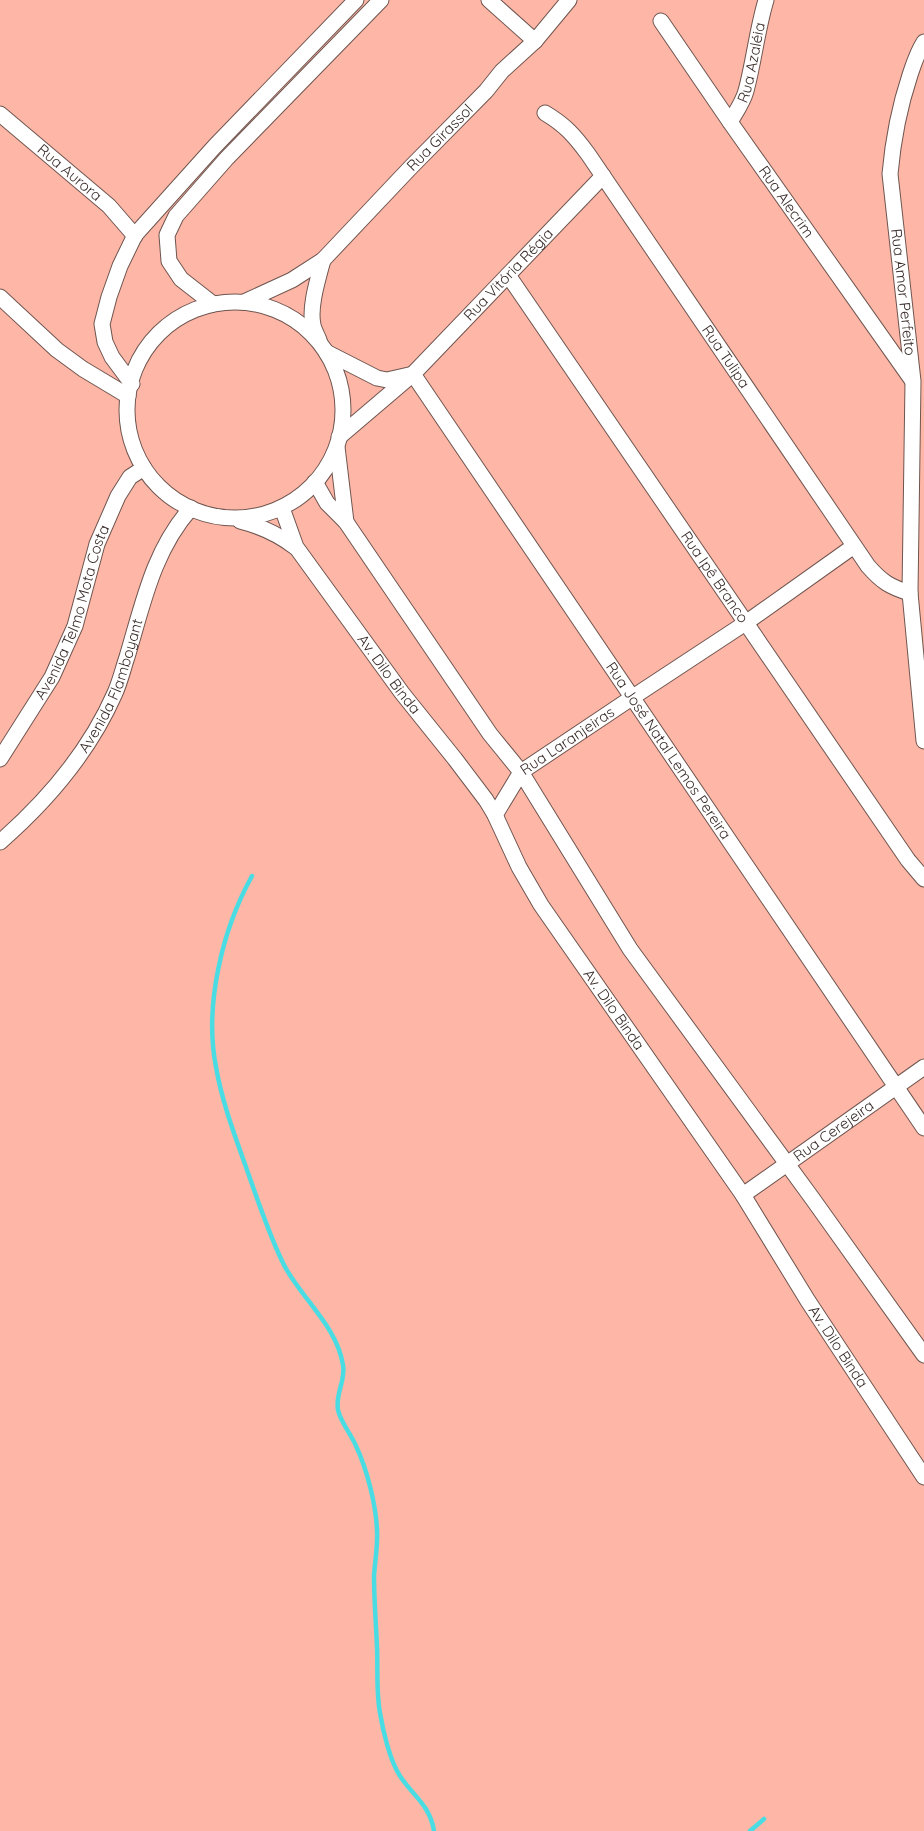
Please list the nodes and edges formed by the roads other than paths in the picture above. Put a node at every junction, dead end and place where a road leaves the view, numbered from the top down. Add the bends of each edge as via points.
1 (356, 0) edge
2 (381, 0) edge
3 (488, 0) edge
4 (569, 0) edge
5 (766, 0) edge
6 (661, 21) dead end
7 (535, 41) junction
8 (924, 42) edge
9 (545, 113) dead end
10 (0, 114) edge
11 (730, 122) junction
12 (603, 176) junction
13 (135, 236) junction
14 (322, 260) junction
15 (508, 275) junction
16 (0, 297) edge
17 (243, 302) junction
18 (213, 304) junction
19 (323, 348) junction
20 (413, 374) junction
21 (913, 381) junction
22 (130, 390) junction
23 (338, 440) junction
24 (144, 468) junction
25 (315, 482) junction
26 (191, 508) junction
27 (282, 508) junction
28 (229, 518) junction
29 (346, 522) junction
30 (854, 546) junction
31 (296, 547) junction
32 (910, 593) junction
33 (747, 622) junction
34 (632, 696) junction
35 (924, 741) edge
36 (0, 760) edge
37 (521, 772) junction
38 (495, 814) junction
39 (0, 842) edge
40 (924, 879) edge
41 (924, 1067) edge
42 (896, 1087) junction
43 (924, 1128) edge
44 (787, 1164) junction
45 (743, 1195) junction
46 (924, 1355) edge
47 (924, 1477) edge

1 - 13 street via 215,146
2 - 18 street via 227,158 176,216 167,236 169,261 182,279
3 - 7 street
4 - 7 street, Rua Girassol
5 - 11 street, Rua Azaléia via 746,92
6 - 11 street, Rua Alecrim
7 - 14 street, Rua Girassol via 502,71
8 - 21 street, Rua Amor Perfeito via 901,102 890,174
9 - 12 street, Rua Tulipa via 573,134
10 - 13 street, Rua Aurora via 109,206
11 - 21 street, Rua Alecrim
12 - 15 street, Rua Vitória Régia
12 - 30 street, Rua Tulipa
13 - 22 street via 120,266 102,324 105,342
14 - 17 street, Rua Girassol via 292,280
14 - 19 street via 312,324
15 - 20 street, Rua Vitória Régia
15 - 33 street, Rua Ipê Branco
16 - 22 street via 57,350 83,369
17 - 18 street
17 - 19 street via 272,308 286,315 310,332
18 - 22 street via 184,315 159,334 140,358
19 - 20 street via 376,378 387,380
19 - 23 street via 341,388 343,404
20 - 23 street, Rua Vitória Régia
20 - 34 street, Rua José Natal Lemos Pereira
21 - 32 street, Rua Amor Perfeito
22 - 24 street via 130,434
23 - 25 street via 331,458
23 - 29 street
24 - 26 street via 160,488
24 - 36 street, Avenida Telmo Mota Costa via 130,477 118,496 97,544 75,626 52,677
25 - 27 street
25 - 29 street via 327,503
26 - 28 street
26 - 39 street, Avenida Flamboyant via 178,523 153,569 115,692 82,752 27,819
27 - 28 street via 260,515
27 - 31 street
28 - 31 street via 256,525
29 - 37 street via 490,734
30 - 32 street, Rua Tulipa via 880,580
30 - 33 street, Rua Laranjeiras
31 - 38 street, Av. Dilo Binda
32 - 35 street, Rua Amor Perfeito
33 - 34 street, Rua Laranjeiras
33 - 40 street, Rua Ipê Branco
34 - 37 street, Rua Laranjeiras
34 - 42 street, Rua José Natal Lemos Pereira
37 - 38 street, Rua Laranjeiras
37 - 44 street via 630,949
38 - 45 street, Av. Dilo Binda via 540,905
41 - 42 street, Rua Cerejeira
42 - 43 street, Rua José Natal Lemos Pereira
42 - 44 street, Rua Cerejeira
44 - 45 street, Rua Cerejeira
44 - 46 street
45 - 47 street, Av. Dilo Binda via 808,1301

